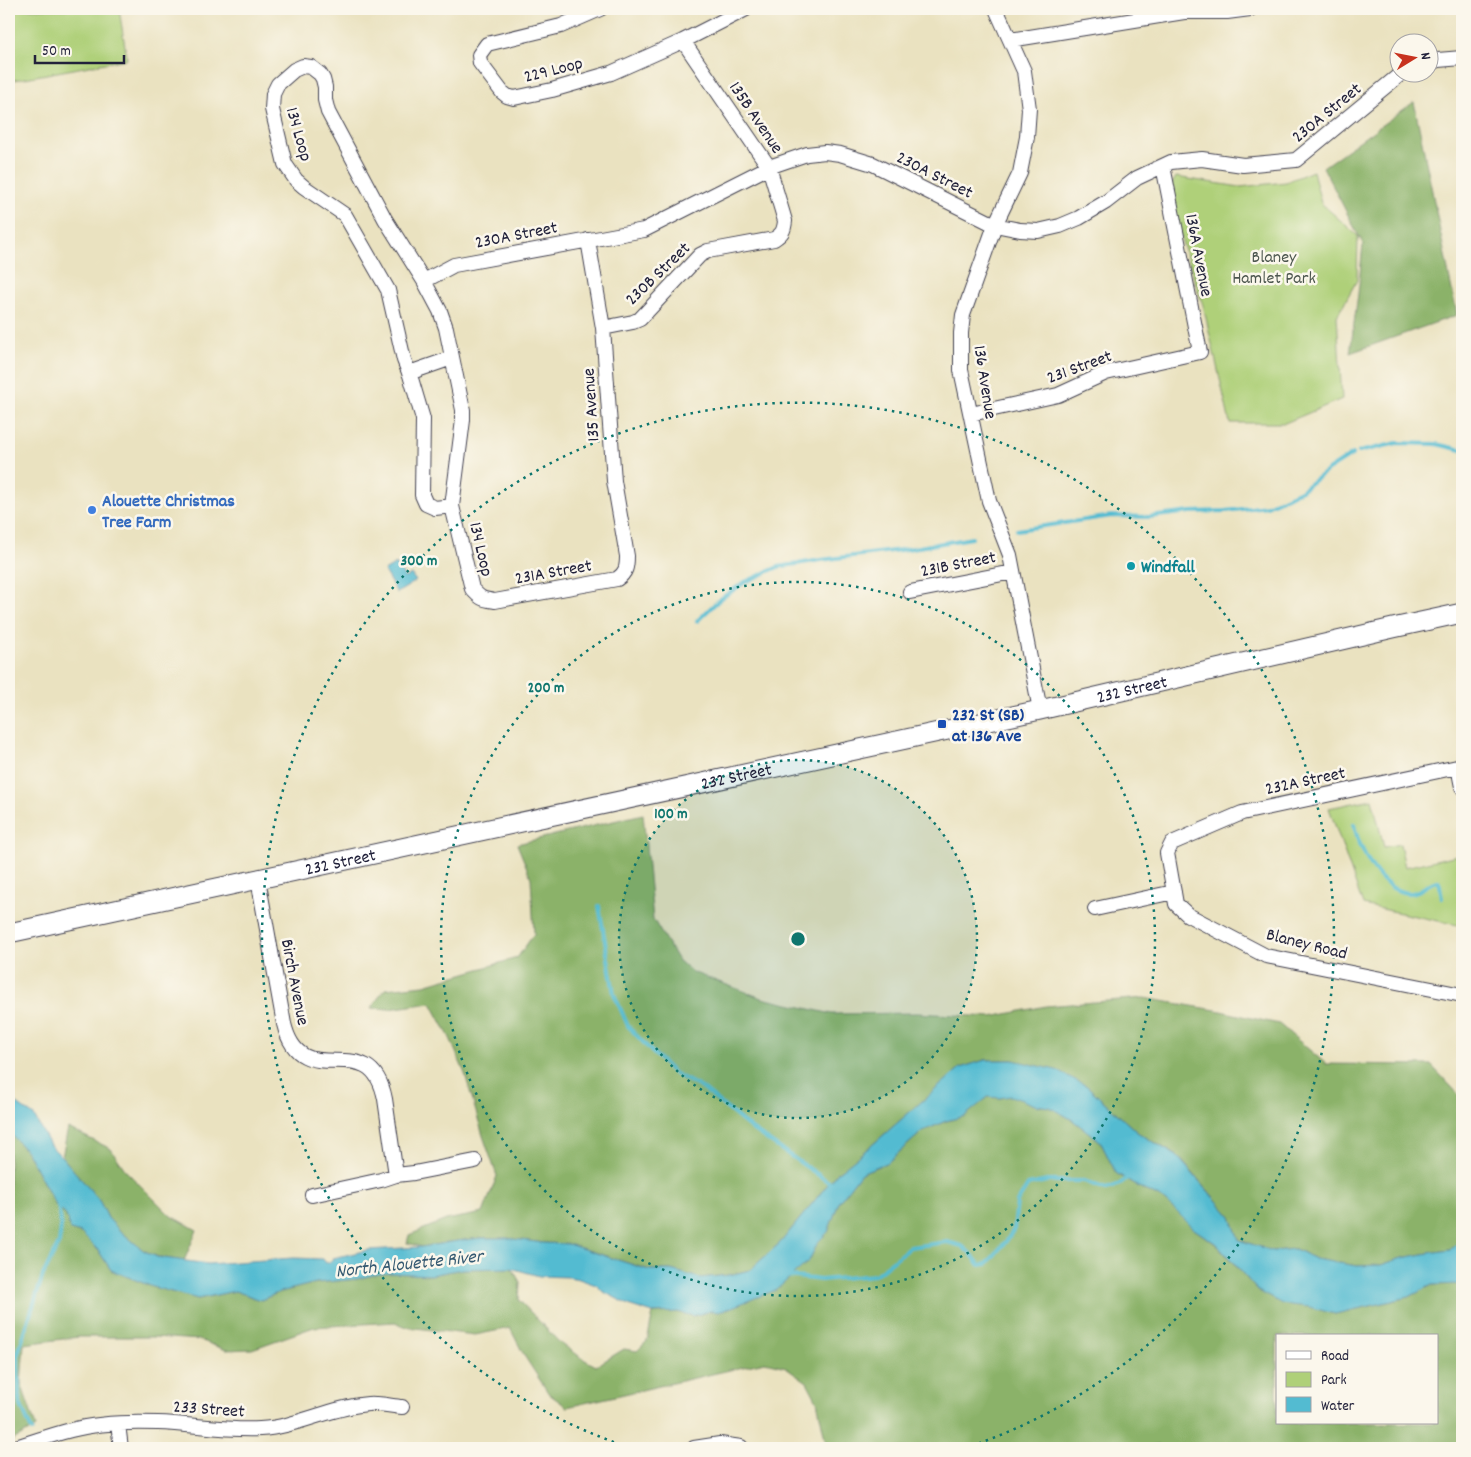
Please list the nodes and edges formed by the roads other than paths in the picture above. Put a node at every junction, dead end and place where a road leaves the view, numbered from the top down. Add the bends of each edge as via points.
1 (600, 9) edge
2 (746, 9) edge
3 (996, 9) edge
4 (1250, 9) edge
5 (1010, 40) junction
6 (683, 41) junction
7 (1462, 58) edge
8 (1438, 60) edge
9 (1391, 82) edge
10 (1163, 166) junction
11 (769, 167) junction
12 (785, 221) joint
13 (995, 225) junction
14 (588, 240) junction
15 (424, 280) junction
16 (604, 328) junction
17 (1200, 352) joint
18 (452, 358) junction
19 (409, 373) junction
20 (971, 414) junction
21 (452, 506) junction
22 (627, 567) joint
23 (1013, 572) junction
24 (910, 592) dead end
25 (480, 598) joint
26 (1462, 613) edge
27 (1040, 710) junction
28 (1460, 767) edge
29 (1462, 787) edge
30 (1167, 853) joint
31 (258, 879) junction
32 (1174, 892) junction
33 (1095, 909) dead end
34 (9, 933) edge
35 (1462, 995) edge
36 (475, 1161) dead end
37 (396, 1175) junction
38 (312, 1195) dead end
39 (402, 1407) dead end
40 (118, 1424) junction
41 (740, 1447) edge
42 (13, 1448) edge
43 (121, 1448) edge
44 (694, 1448) edge

1 - 6 street, 229 Loop via 561,26 487,44 479,56 480,63 502,92 514,98 611,74
2 - 6 street, 229 Loop
3 - 5 street, 136 Avenue
4 - 5 street via 1184,12
5 - 13 street, 136 Avenue via 1024,71 1030,109 1020,173
6 - 11 street, 135B Avenue
7 - 8 street
9 - 10 street, 230A Street via 1296,160 1243,165 1202,159 1171,162
10 - 13 street, 230A Street via 1137,178 1106,202 1060,226 1020,230
10 - 17 street, 136A Avenue
11 - 12 street, 135B Avenue
11 - 13 street, 230A Street via 807,154 840,154 873,164
11 - 14 street, 230A Street via 644,230
12 - 16 street, 230B Street via 781,235 774,239 700,255 640,319
13 - 20 street, 136 Avenue via 963,315 960,333 961,370
14 - 15 street, 230A Street via 454,265
14 - 16 street, 135 Avenue
15 - 18 street, 134 Loop via 440,311
15 - 19 street, 134 Loop via 386,219 328,112 320,74 311,67 294,70 278,84 273,94 272,109 285,164 304,187 345,215 388,290
16 - 22 street, 135 Avenue via 614,481 628,556
17 - 20 street, 231 Street via 1106,373 1058,395
18 - 19 street
18 - 21 street, 134 Loop via 463,420
19 - 21 street, 134 Loop via 423,420 422,495 426,504 435,508
20 - 23 street, 136 Avenue via 989,501 1006,542
21 - 25 street, 134 Loop via 472,589
22 - 25 street, 231A Street via 616,579 496,601
23 - 24 street, 231B Street
23 - 27 street, 136 Avenue
26 - 27 street, 232 Street
27 - 31 street, 232 Street
28 - 29 street
28 - 30 street, 232A Street via 1242,813 1172,843
30 - 32 street, Blaney Road
31 - 34 street, 232 Street
31 - 37 street, Birch Avenue via 290,1042 308,1058 352,1060 377,1076 383,1090
32 - 33 street
32 - 35 street, Blaney Road via 1176,904 1188,915 1266,956
36 - 37 street
37 - 38 street
39 - 40 street, 233 Street via 370,1404 348,1407 288,1425 261,1429
40 - 42 street, 233 Street via 73,1429
40 - 43 street
41 - 44 street via 720,1444

